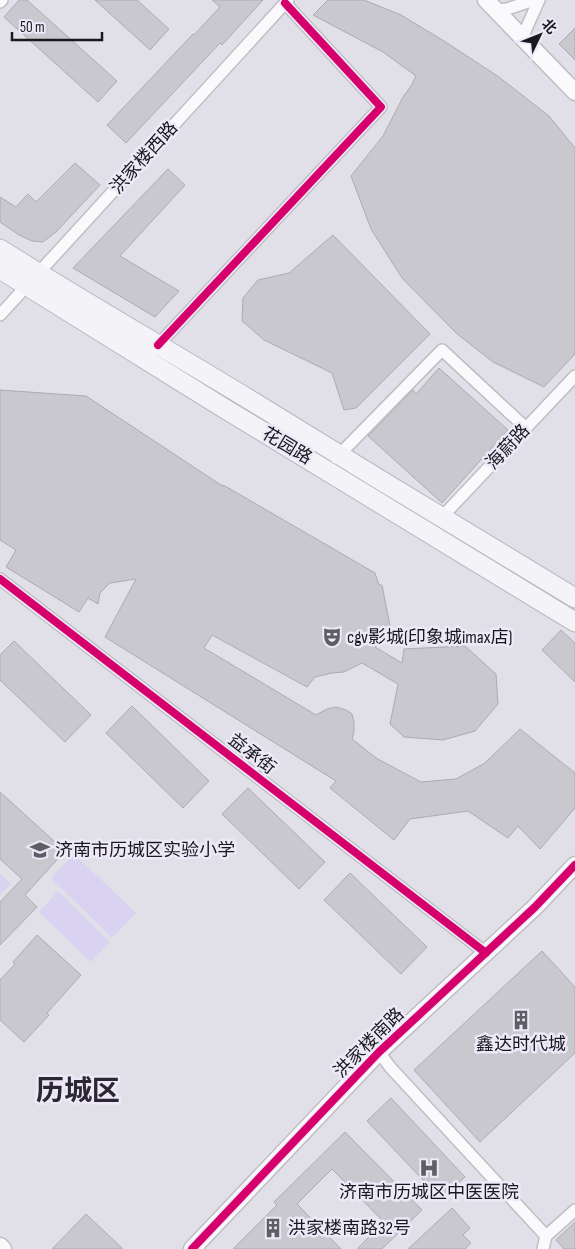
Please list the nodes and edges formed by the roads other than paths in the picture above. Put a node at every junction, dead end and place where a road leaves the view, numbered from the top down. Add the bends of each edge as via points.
1 (534, 0) edge
2 (539, 0) edge
3 (287, 1) edge
4 (490, 5) edge
5 (522, 38) junction
6 (575, 92) edge
7 (0, 249) edge
8 (0, 269) edge
9 (33, 280) junction
10 (0, 315) edge
11 (158, 345) junction
12 (575, 376) edge
13 (526, 428) junction
14 (338, 455) junction
15 (324, 469) junction
16 (441, 518) junction
17 (0, 578) edge
18 (575, 598) edge
19 (575, 622) edge
20 (575, 865) edge
21 (486, 953) junction
22 (379, 1052) junction
23 (575, 1210) edge
24 (546, 1236) junction
25 (0, 1246) edge
26 (3, 1249) edge
27 (192, 1249) edge
28 (543, 1249) edge

1 - 4 street via 507,9
2 - 5 street
3 - 9 street, 洪家楼西路
3 - 11 street via 381,107
4 - 5 street
5 - 6 street
7 - 9 main road, 花园路
8 - 9 main road, 花园路
9 - 10 street, 洪家楼西路
9 - 11 main road, 花园路
9 - 15 main road, 花园路
11 - 14 main road, 花园路
12 - 13 street, 海蔚路
13 - 14 street via 442,350
13 - 16 street, 海蔚路
14 - 15 street
14 - 16 main road, 花园路
15 - 19 main road, 花园路
16 - 18 main road, 花园路
17 - 21 street, 益承街
20 - 21 street, 洪家楼南路
21 - 22 street, 洪家楼南路
22 - 24 street
22 - 27 street, 洪家楼南路
23 - 24 street
24 - 28 street
25 - 26 street

